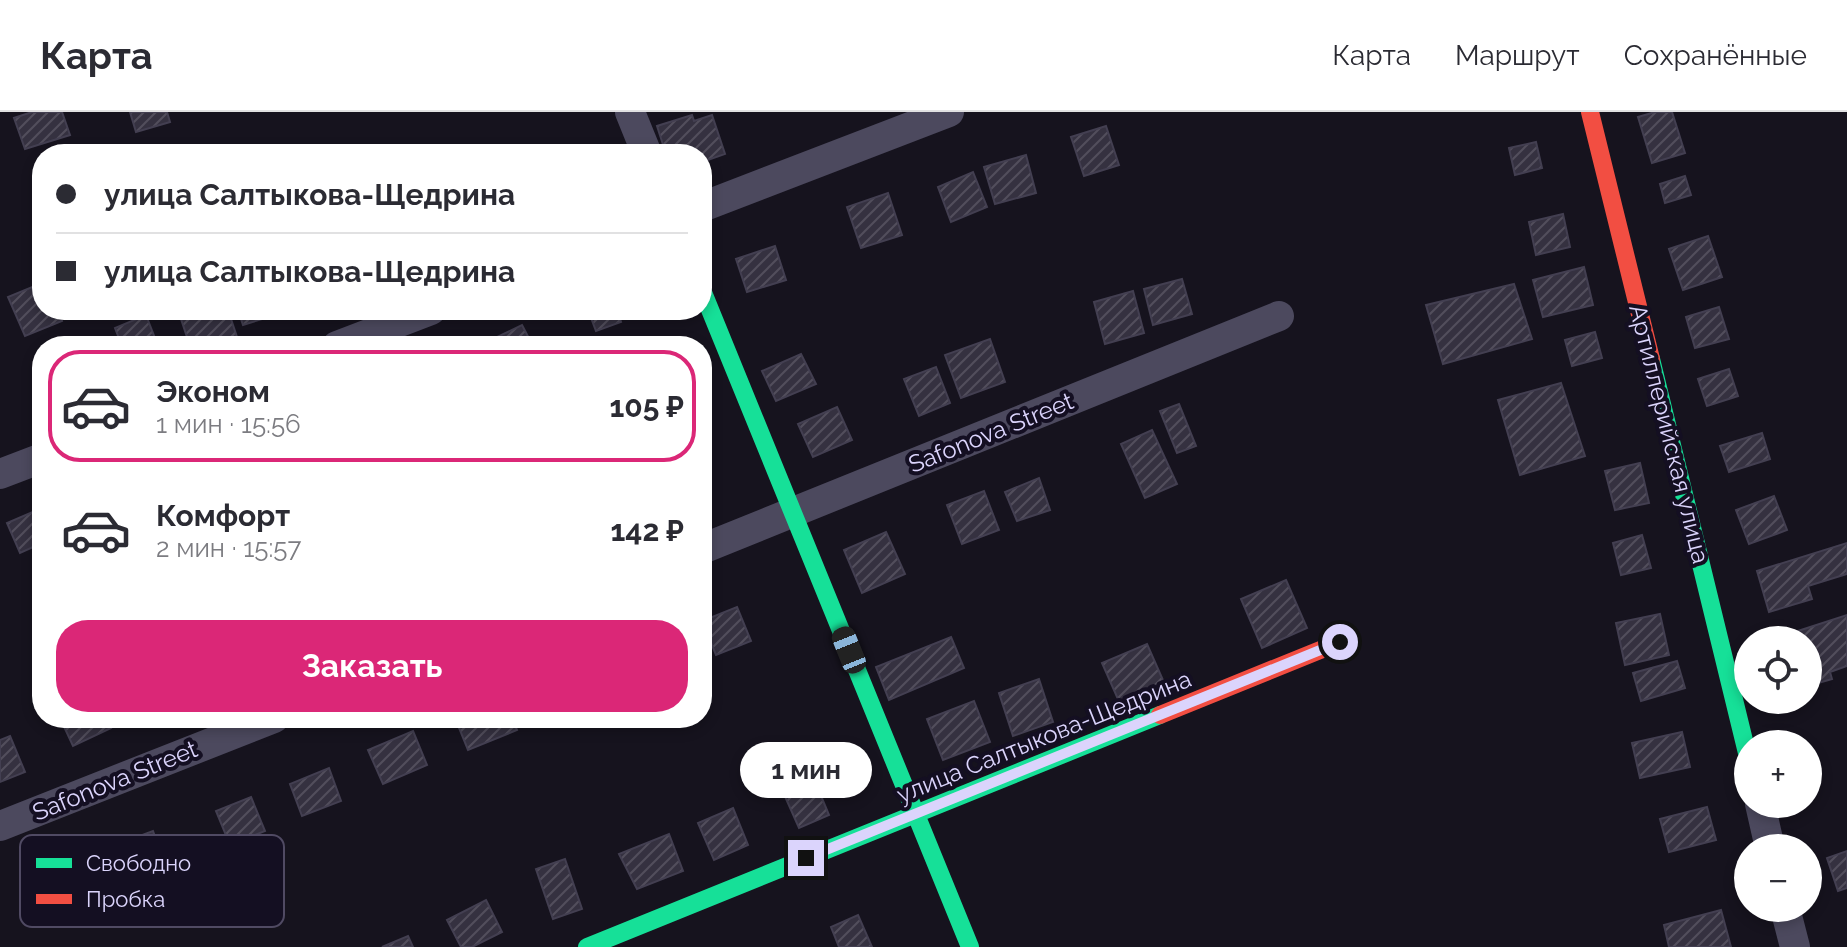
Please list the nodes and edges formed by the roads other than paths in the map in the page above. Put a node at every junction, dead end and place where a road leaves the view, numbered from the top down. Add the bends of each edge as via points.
1 (630, 112) edge
2 (949, 112) edge
3 (1590, 112) edge
4 (643, 144) edge
5 (712, 203) edge
6 (712, 315) edge
7 (1279, 316) dead end
8 (405, 320) edge
9 (363, 336) edge
10 (32, 462) edge
11 (0, 474) edge
12 (793, 513) junction
13 (712, 545) edge
14 (1340, 642) dead end
15 (249, 728) edge
16 (1741, 730) edge
17 (916, 814) junction
18 (0, 826) edge
19 (1789, 922) edge
20 (587, 947) edge
21 (970, 947) edge
22 (1795, 947) edge

1 - 4 street
2 - 5 street
3 - 16 street, Артиллерийская улица
6 - 12 street
7 - 12 street, Safonova Street
8 - 9 street
10 - 11 street
12 - 13 street, Safonova Street
12 - 17 street
14 - 17 street, улица Салтыкова-Щедрина
15 - 18 street, Safonova Street
17 - 20 street, улица Салтыкова-Щедрина
17 - 21 street
19 - 22 street

